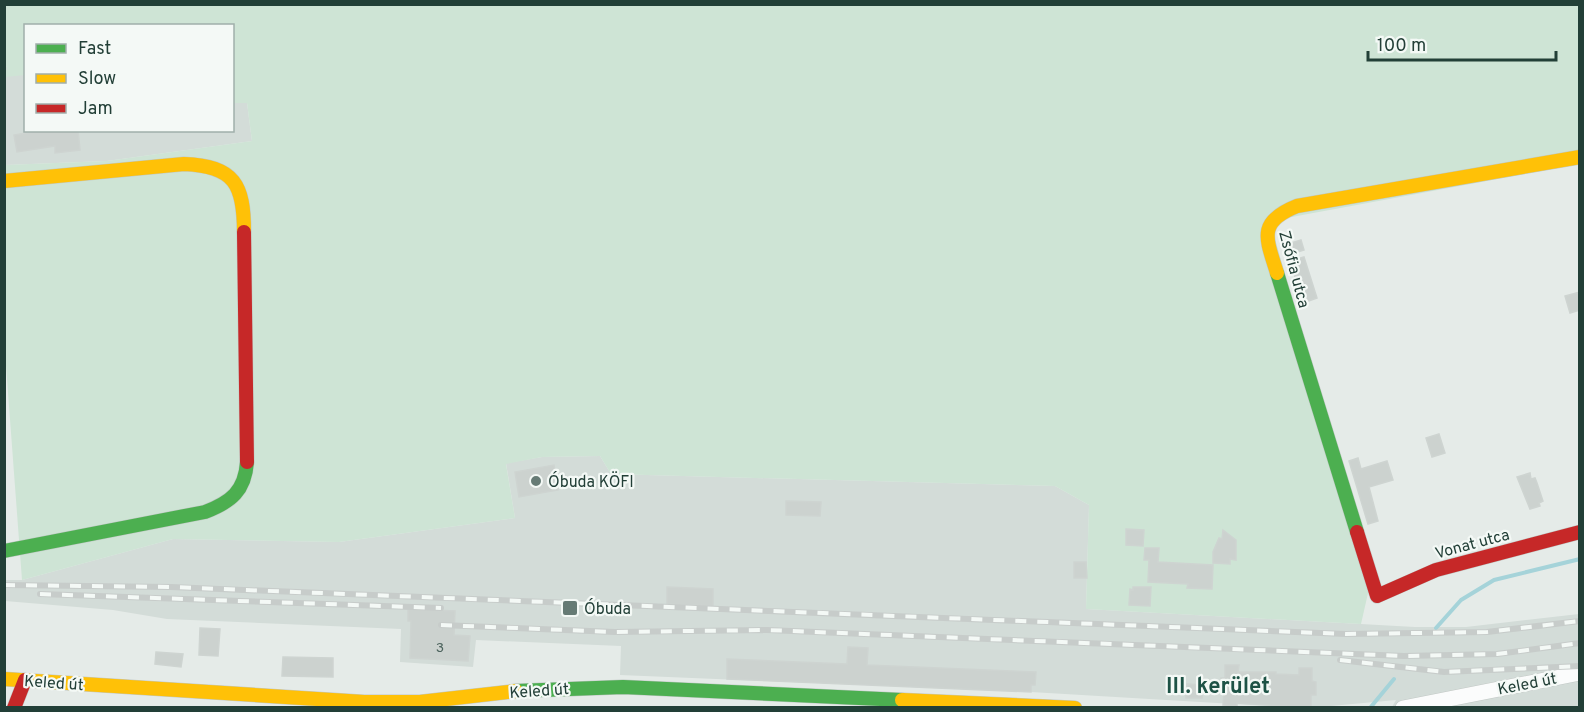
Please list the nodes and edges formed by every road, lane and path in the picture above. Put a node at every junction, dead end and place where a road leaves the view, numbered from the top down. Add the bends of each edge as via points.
1 (1580, 157) edge
2 (79, 175) junction
3 (4, 181) edge
4 (4, 195) edge
5 (1580, 532) edge
6 (4, 551) edge
7 (1377, 596) joint
8 (1580, 673) edge
9 (4, 679) edge
10 (25, 680) junction
11 (14, 708) edge
12 (1075, 708) edge
13 (1403, 708) edge

1 - 7 street, Zsófia utca via 1297,206 1270,220 1266,230 1271,254
2 - 3 street
2 - 4 street via 19,187
2 - 6 street via 200,164 221,170 239,185 245,211 246,479 231,501 205,512
5 - 7 street, Vonat utca via 1436,570
8 - 13 street, Keled út
9 - 10 street, Keled út
10 - 11 street
10 - 12 street, Keled út via 364,702 420,702 526,690 613,687

